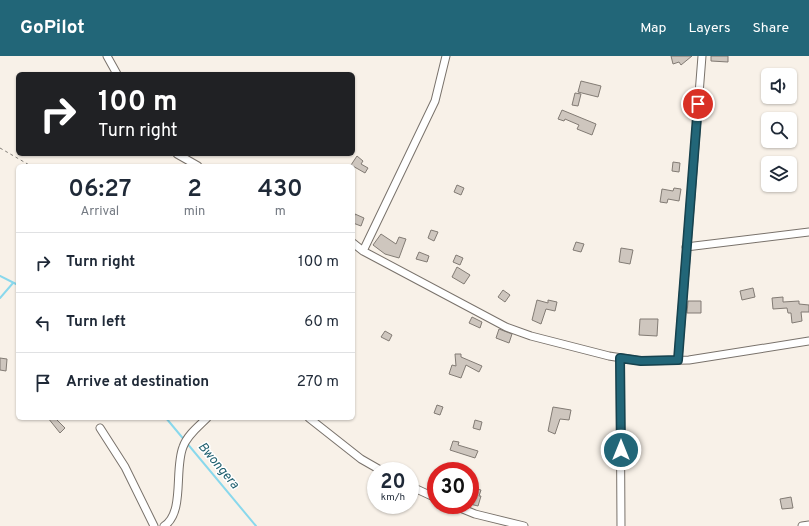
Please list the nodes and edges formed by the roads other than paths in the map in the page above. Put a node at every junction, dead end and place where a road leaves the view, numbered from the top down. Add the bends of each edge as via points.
1 (107, 56) edge
2 (446, 56) edge
3 (702, 56) edge
4 (116, 72) edge
5 (180, 156) edge
6 (194, 164) edge
7 (809, 232) edge
8 (355, 245) edge
9 (686, 246) junction
10 (363, 251) junction
11 (809, 341) edge
12 (620, 358) junction
13 (678, 360) junction
14 (205, 420) edge
15 (312, 420) edge
16 (100, 428) dead end
17 (367, 462) edge
18 (475, 514) edge
19 (809, 525) edge
20 (154, 526) edge
21 (164, 526) edge
22 (524, 526) edge
23 (621, 526) edge
24 (802, 526) edge

1 - 4 street
2 - 10 street via 435,101
3 - 9 street
5 - 6 street
7 - 9 street
8 - 10 street
9 - 13 street
10 - 12 street via 506,327 531,336
11 - 13 street
12 - 13 street via 641,361
12 - 23 street
14 - 21 street via 184,444 178,466 176,505 173,517
15 - 17 street
16 - 20 street via 129,473
18 - 22 street
19 - 24 street

